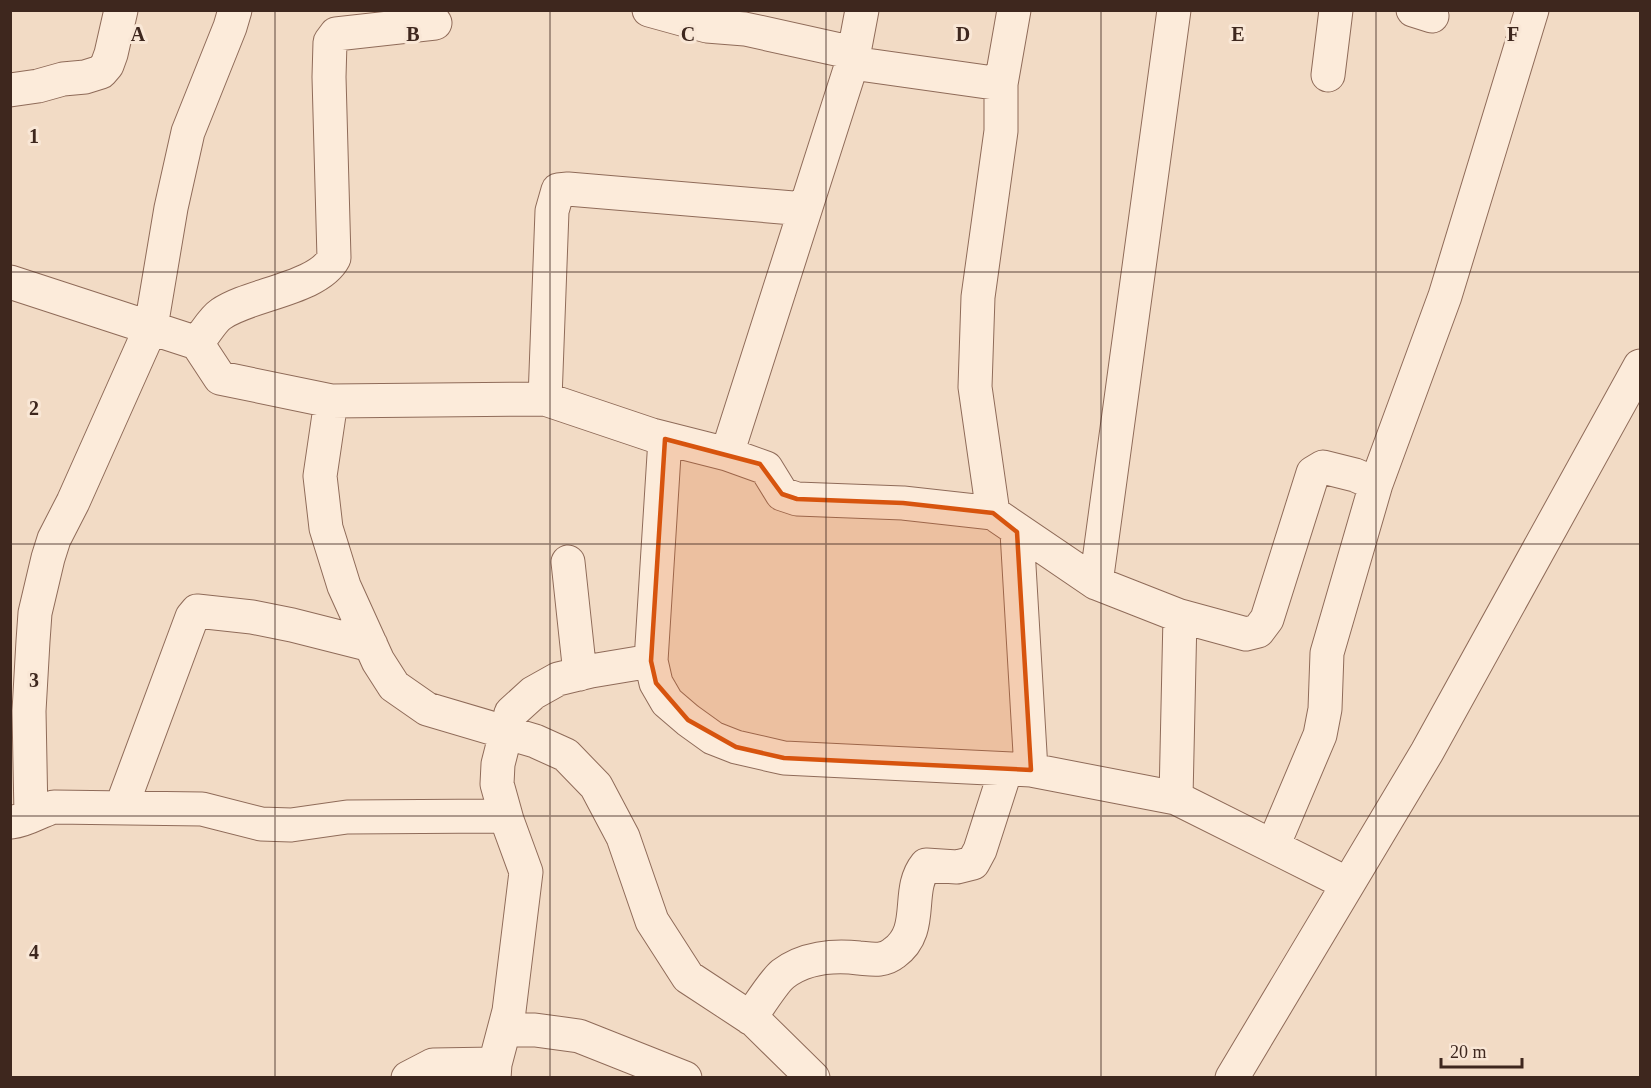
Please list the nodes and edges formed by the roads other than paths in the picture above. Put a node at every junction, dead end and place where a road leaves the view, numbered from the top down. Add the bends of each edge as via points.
1 (121, 10) edge
2 (235, 10) edge
3 (649, 10) edge
4 (862, 10) edge
5 (1014, 10) edge
6 (1174, 10) edge
7 (1336, 10) edge
8 (1532, 10) edge
9 (435, 23) dead end
10 (853, 58) junction
11 (1328, 75) dead end
12 (1001, 84) junction
13 (10, 90) edge
14 (805, 209) junction
15 (10, 282) edge
16 (151, 327) junction
17 (197, 343) junction
18 (1641, 366) edge
19 (545, 399) junction
20 (331, 401) junction
21 (665, 439) junction
22 (727, 454) junction
23 (1376, 484) junction
24 (1005, 522) junction
25 (568, 562) dead end
26 (1095, 583) junction
27 (24, 605) edge
28 (1180, 616) junction
29 (371, 645) junction
30 (651, 661) junction
31 (580, 674) junction
32 (505, 733) junction
33 (1018, 769) junction
34 (1176, 798) junction
35 (121, 808) junction
36 (496, 816) dead end
37 (21, 819) edge
38 (1273, 846) junction
39 (1348, 884) junction
40 (750, 1018) junction
41 (504, 1030) junction
42 (495, 1070) edge
43 (408, 1077) edge
44 (685, 1077) edge
45 (813, 1077) edge
46 (1232, 1077) edge

1 - 13 street via 111,54 101,72
2 - 16 street via 188,132
3 - 10 street via 707,26 745,29
4 - 10 street
5 - 12 street
6 - 26 street
7 - 11 street
8 - 23 street via 1445,296
9 - 17 street via 336,34 330,42 334,258 300,283 220,314
10 - 12 street
10 - 14 street
12 - 24 street via 1001,131 978,297 975,387
14 - 19 street via 558,190 552,212
14 - 22 street
15 - 16 street
16 - 17 street
16 - 27 street
17 - 20 street via 220,378
18 - 39 street via 1427,752
19 - 20 street
19 - 21 street
20 - 29 street via 320,476 326,528 345,586
21 - 22 street
21 - 30 street
22 - 24 street via 766,468 782,494 797,499 903,503
23 - 28 street via 1323,467 1313,473 1267,619 1258,631 1246,634
23 - 38 street via 1327,653 1320,735
24 - 26 street
24 - 33 street
25 - 31 street
26 - 28 street
27 - 37 street via 29,711
28 - 34 street
29 - 32 street via 394,686 427,709
29 - 35 street via 252,617 197,611
30 - 31 street
30 - 33 street via 656,683 667,702 713,738 736,747 784,758
31 - 32 street via 532,693 511,713
32 - 40 street via 566,755 596,786 623,837 652,921 688,977
32 - 41 street via 497,784 526,872
33 - 34 street
33 - 40 street via 973,863 957,867 926,865 919,873 913,926 905,944 892,955 876,960 841,956 801,964 782,974
34 - 38 street
35 - 36 street via 202,809 261,824 291,825 347,817
35 - 37 street via 54,807
38 - 39 street
39 - 46 street
40 - 45 street
41 - 42 street
41 - 44 street via 579,1036
42 - 43 street via 433,1065

